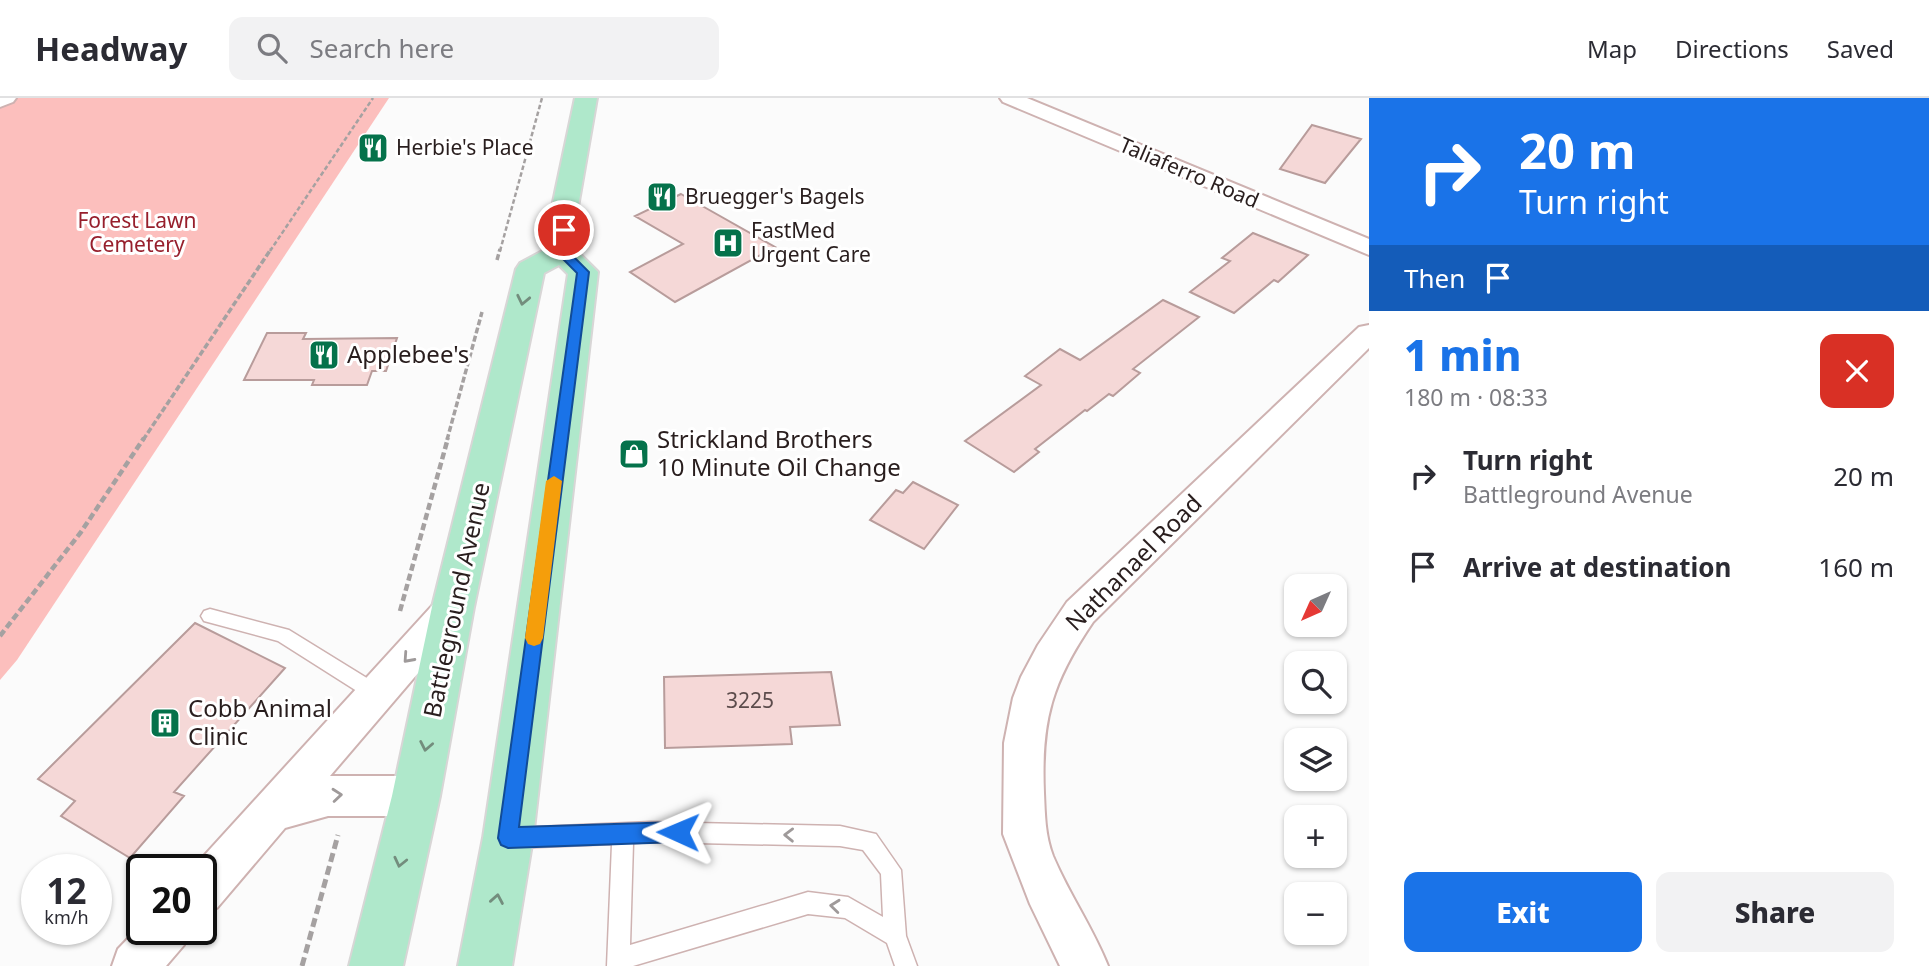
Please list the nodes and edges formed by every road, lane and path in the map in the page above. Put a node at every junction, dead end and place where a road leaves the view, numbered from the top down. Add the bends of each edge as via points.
1 (6, 98) edge
2 (373, 98) edge
3 (542, 98) edge
4 (586, 98) edge
5 (1010, 98) edge
6 (0, 101) edge
7 (1369, 248) edge
8 (562, 252) junction
9 (493, 273) dead end
10 (486, 299) dead end
11 (1369, 333) edge
12 (453, 607) junction
13 (399, 614) dead end
14 (210, 616) dead end
15 (0, 636) edge
16 (377, 694) junction
17 (350, 794) junction
18 (416, 796) junction
19 (272, 814) junction
20 (623, 832) junction
21 (508, 838) junction
22 (217, 874) edge
23 (895, 936) junction
24 (154, 945) edge
25 (618, 962) edge
26 (135, 966) edge
27 (302, 966) edge
28 (376, 966) edge
29 (485, 966) edge
30 (906, 966) edge
31 (1085, 966) edge

1 - 6 street
2 - 15 path via 81,532
3 - 9 path
4 - 8 main road via 565,207
5 - 7 street, Taliaferro Road
8 -> 12 main road, Battleground Avenue via 530,270
8 - 21 main road via 583,272
10 - 13 path
11 - 31 street, Nathanael Road via 1080,612 1054,647 1035,686 1024,724 1025,837
12 -> 16 street
12 -> 18 main road, Battleground Avenue
14 - 16 lane via 283,635
16 - 19 street
17 - 18 street
19 -> 17 street via 302,800
17 - 27 path
18 -> 28 main road, Battleground Avenue
19 - 22 street
20 - 21 lane
23 -> 20 lane via 891,870 869,841 840,836
20 - 25 lane
29 -> 21 main road
23 -> 25 lane via 848,908 808,903
23 - 30 lane
24 - 26 street

